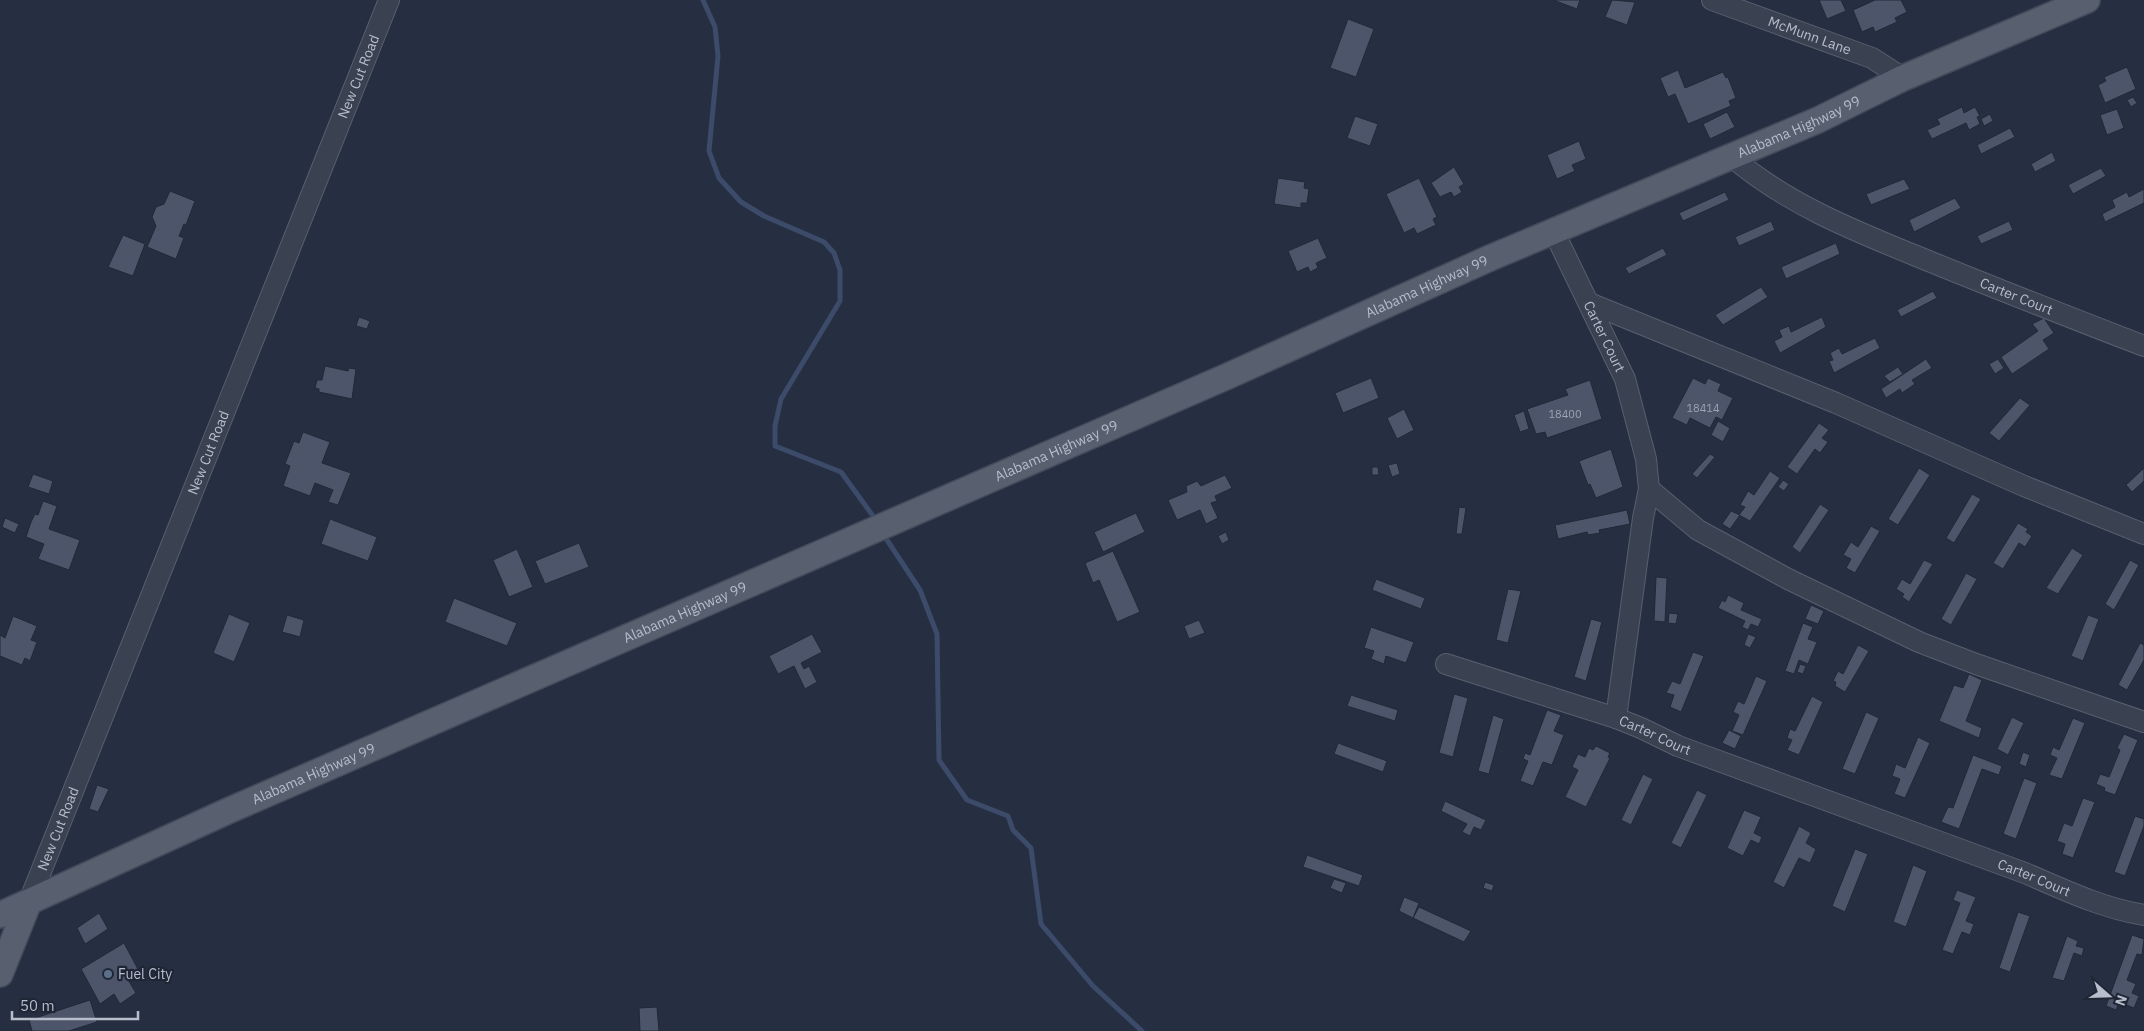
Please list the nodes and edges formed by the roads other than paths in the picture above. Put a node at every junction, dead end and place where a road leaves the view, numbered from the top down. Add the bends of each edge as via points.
1 (389, 0) edge
2 (1712, 0) edge
3 (2087, 0) edge
4 (2060, 5) edge
5 (1903, 78) junction
6 (1732, 157) junction
7 (1554, 232) junction
8 (1589, 303) junction
9 (2144, 346) edge
10 (1650, 489) junction
11 (2144, 534) edge
12 (1446, 664) dead end
13 (1616, 718) junction
14 (2144, 722) edge
15 (28, 904) junction
16 (0, 915) edge
17 (2144, 915) edge
18 (0, 974) edge

1 - 15 street, New Cut Road
2 - 5 street, McMunn Lane via 1872,58
3 - 4 main road, Alabama Highway 99
4 - 5 main road, Alabama Highway 99
5 - 6 main road, Alabama Highway 99
6 - 7 main road, Alabama Highway 99
6 - 9 street, Carter Court via 1778,192 1870,237
7 - 8 street, Carter Court
7 - 15 main road, Alabama Highway 99 via 230,810
8 - 10 street, Carter Court via 1625,379 1646,459
8 - 11 street via 1836,403 2024,486
10 - 13 street, Carter Court via 1643,518
10 - 14 street via 1698,530 1788,579 1919,642
12 - 13 street
13 - 17 street, Carter Court via 1678,746 2025,873 2082,897 2120,911
15 - 16 main road, Alabama Highway 99
15 - 18 main road

